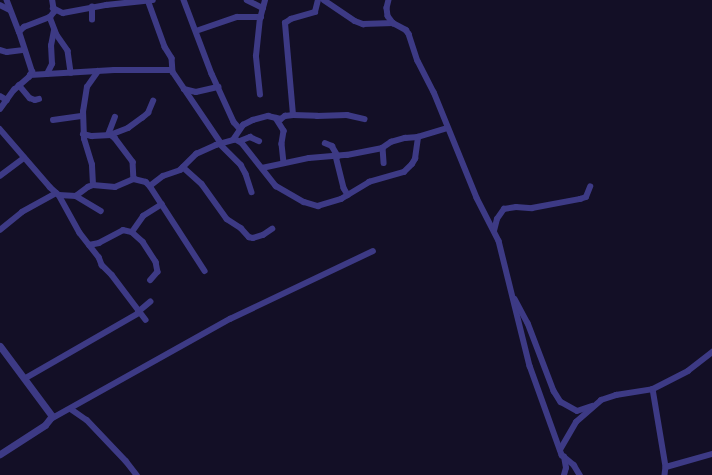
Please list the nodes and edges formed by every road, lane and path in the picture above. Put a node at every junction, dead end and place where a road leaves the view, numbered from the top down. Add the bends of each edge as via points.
1 (6, 0) edge
2 (52, 0) edge
3 (148, 0) edge
4 (153, 0) edge
5 (184, 0) edge
6 (248, 0) edge
7 (265, 0) edge
8 (318, 0) edge
9 (324, 0) edge
10 (389, 0) edge
11 (0, 5) edge
12 (92, 7) junction
13 (54, 8) junction
14 (264, 8) junction
15 (10, 10) junction
16 (50, 17) junction
17 (261, 17) junction
18 (92, 20) dead end
19 (393, 23) junction
20 (54, 29) junction
21 (196, 31) junction
22 (20, 32) junction
23 (0, 50) edge
24 (24, 50) junction
25 (172, 70) junction
26 (98, 71) junction
27 (71, 73) junction
28 (47, 74) junction
29 (30, 75) junction
30 (19, 86) junction
31 (218, 87) junction
32 (184, 89) junction
33 (260, 94) dead end
34 (0, 96) edge
35 (39, 99) dead end
36 (7, 100) junction
37 (153, 101) dead end
38 (0, 109) edge
39 (293, 115) junction
40 (83, 116) junction
41 (115, 117) dead end
42 (276, 118) junction
43 (365, 119) dead end
44 (53, 120) dead end
45 (447, 128) junction
46 (240, 129) junction
47 (0, 130) edge
48 (83, 134) junction
49 (109, 135) junction
50 (418, 137) junction
51 (237, 140) junction
52 (259, 141) dead end
53 (221, 143) junction
54 (325, 144) dead end
55 (382, 148) junction
56 (337, 156) junction
57 (24, 158) junction
58 (284, 162) junction
59 (384, 163) dead end
60 (184, 167) junction
61 (262, 168) junction
62 (0, 176) edge
63 (134, 179) junction
64 (94, 185) junction
65 (150, 186) junction
66 (590, 187) dead end
67 (252, 192) dead end
68 (58, 194) junction
69 (348, 195) junction
70 (76, 196) junction
71 (162, 204) junction
72 (101, 211) dead end
73 (272, 229) dead end
74 (0, 230) edge
75 (132, 232) junction
76 (494, 232) junction
77 (89, 244) junction
78 (373, 251) dead end
79 (205, 271) dead end
80 (152, 280) dead end
81 (511, 293) junction
82 (150, 302) dead end
83 (139, 312) junction
84 (146, 320) dead end
85 (0, 346) edge
86 (712, 352) edge
87 (26, 378) junction
88 (653, 389) junction
89 (594, 406) junction
90 (71, 409) junction
91 (51, 419) junction
92 (560, 450) junction
93 (0, 453) edge
94 (712, 454) edge
95 (564, 457) junction
96 (666, 467) junction
97 (137, 475) edge
98 (564, 475) edge
99 (580, 475) edge
100 (665, 475) edge

1 - 11 street
1 - 15 street
2 - 13 street
3 - 4 street
3 - 12 street
3 - 25 street via 165,47 172,58
5 - 21 street
6 - 14 street
7 - 14 street
8 - 39 street via 314,12 291,19 285,24
9 - 19 street via 355,21 364,24
10 - 19 street via 388,16
11 - 15 street
12 - 13 street via 61,13
12 - 18 street
13 - 16 street
14 - 17 street
15 - 22 street
16 - 20 street
16 - 22 street via 24,27
17 - 21 street via 237,17
17 - 33 street via 256,56
19 - 45 street via 409,34
20 - 27 street via 68,51
20 - 28 street via 51,46 52,64
21 - 31 street
22 - 24 street
23 - 24 street
24 - 29 street via 31,66
25 - 26 street
25 - 32 street
26 - 27 street
26 - 40 street via 87,87
27 - 28 street
28 - 29 street
29 - 30 street
30 - 35 street via 30,98
30 - 36 street
31 - 32 street via 196,92
31 - 46 street via 234,122
32 - 53 street
34 - 36 street
36 - 38 street
37 - 49 street via 148,113 142,118 128,128
39 - 42 street
39 - 43 street via 347,115
40 - 44 street
40 - 48 street
41 - 49 street
42 - 46 street via 268,116 253,120 245,123
42 - 58 street via 284,131
45 - 50 street
45 - 76 street
46 - 51 street
47 - 57 street
48 - 49 street
48 - 64 street via 92,165
49 - 63 street via 116,138 133,162
50 - 55 street via 391,142
50 - 69 street via 415,159 404,172 370,182
51 - 52 street via 250,137
51 - 53 street
51 - 61 street
53 - 60 street via 196,154
53 - 67 street via 246,174
54 - 56 street via 332,146
55 - 56 street
55 - 59 street
56 - 58 street
56 - 69 street
57 - 62 street
57 - 68 street
58 - 61 street
60 - 65 street via 163,176
60 - 73 street via 202,184 227,219 249,237 262,235
61 - 69 street via 274,184 307,204 322,205
63 - 64 street via 115,187
63 - 65 street via 146,182
64 - 70 street
65 - 71 street
66 - 76 street via 586,197 580,199 532,208 504,209 497,219
68 - 70 street
68 - 74 street via 22,212
68 - 77 street via 80,234
70 - 72 street
71 - 75 street via 143,216
71 - 79 street
75 - 77 street via 123,230 99,243
75 - 80 street via 143,242 156,262 158,272
76 - 81 street via 502,249
77 - 83 street
78 - 90 street via 230,320
81 - 89 street via 528,323 554,391 561,402 577,411
81 - 92 street via 530,366
82 - 83 street
83 - 84 street
83 - 87 street
85 - 87 street
86 - 88 street via 688,371
87 - 91 street via 52,413
88 - 89 street via 616,395 601,400
88 - 96 street
89 - 92 street via 576,422
90 - 91 street
90 - 97 street via 87,420
91 - 93 street
92 - 95 street
94 - 96 street
95 - 98 street
95 - 99 street via 574,465
96 - 100 street

